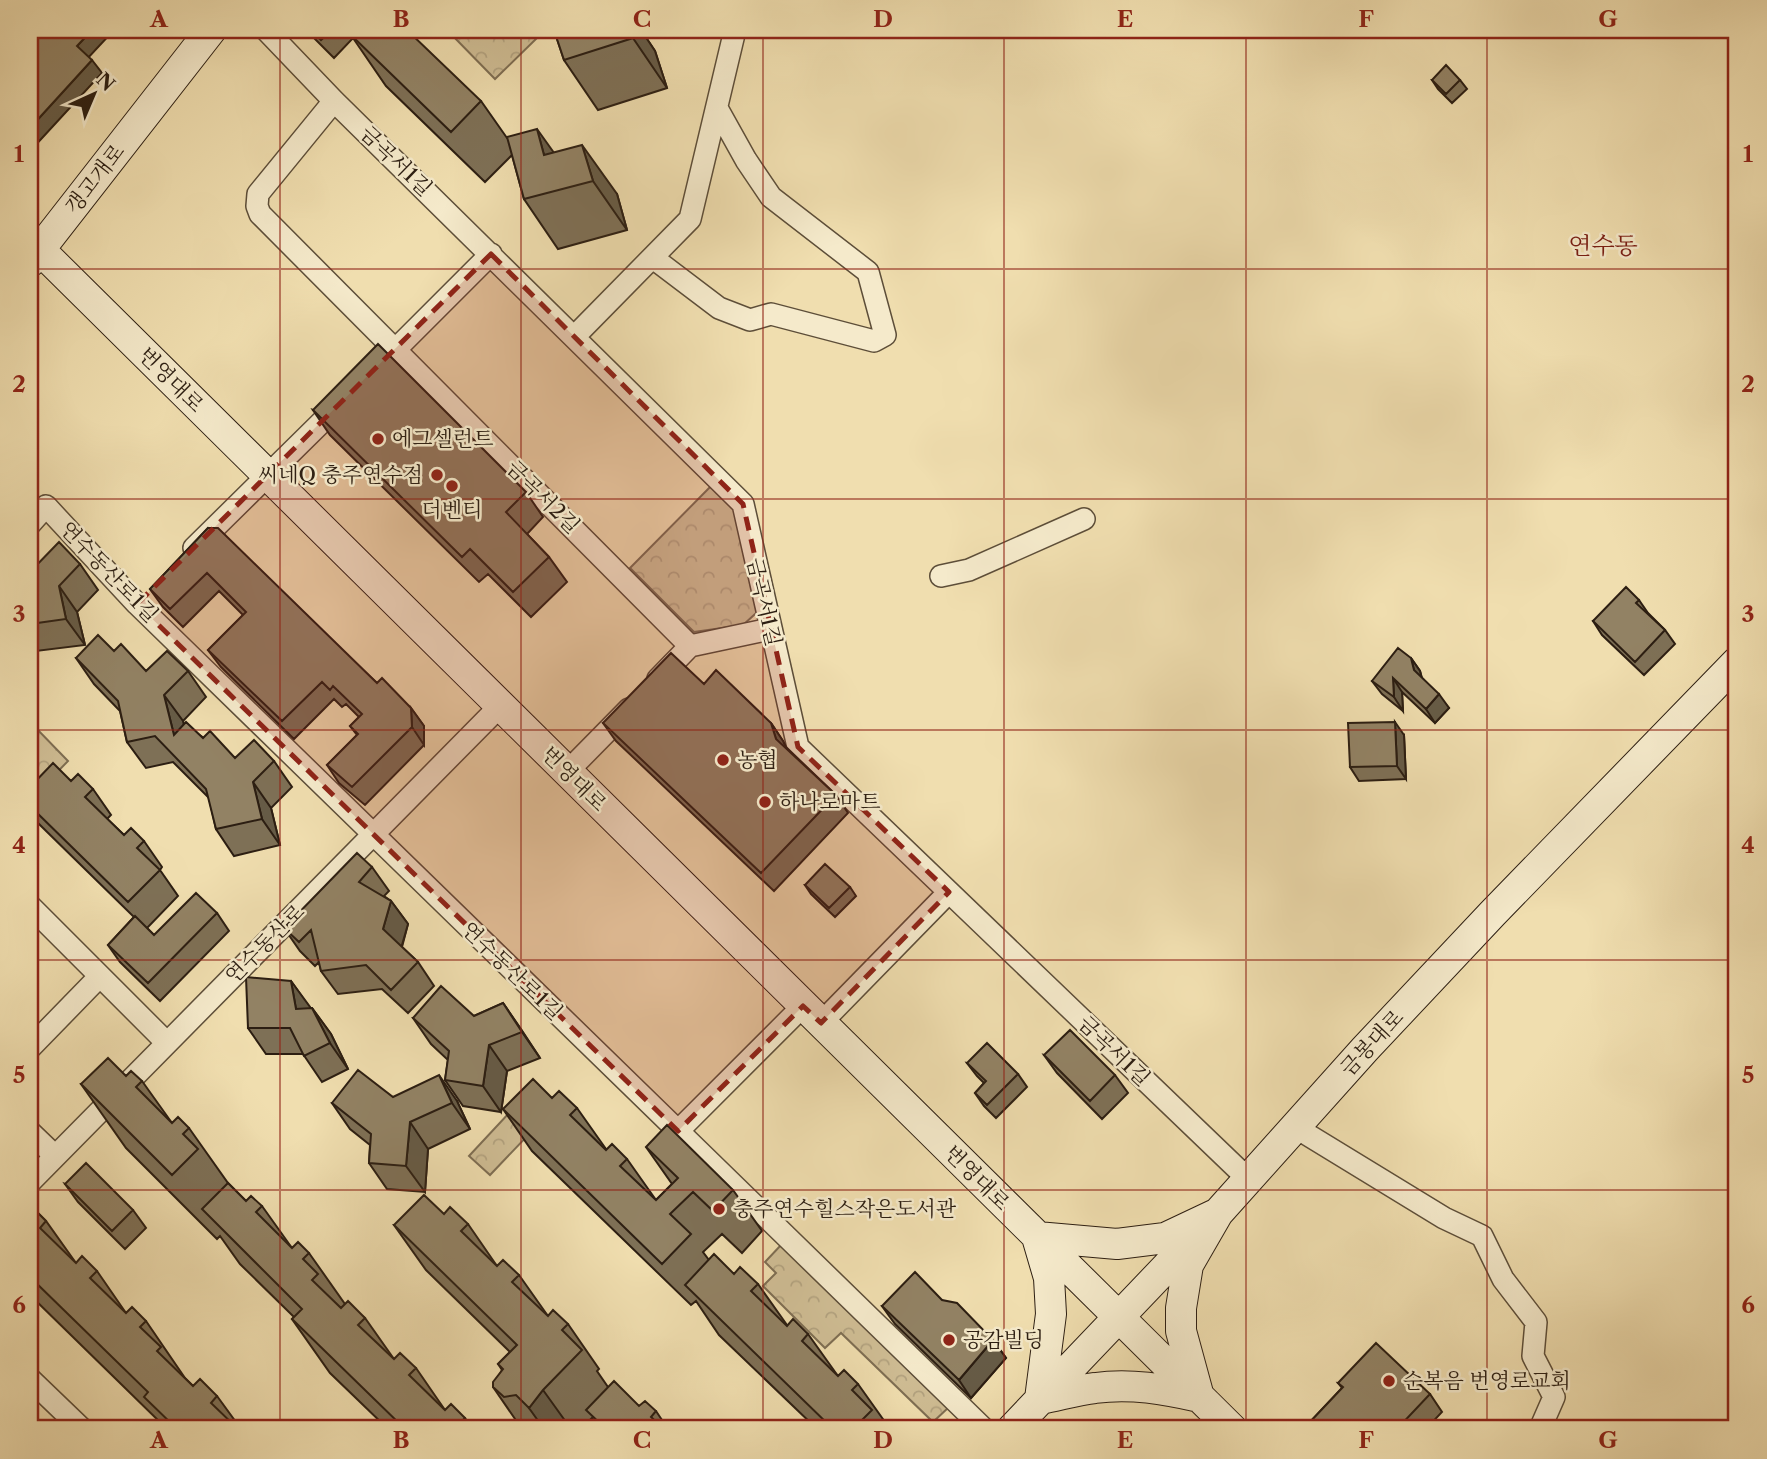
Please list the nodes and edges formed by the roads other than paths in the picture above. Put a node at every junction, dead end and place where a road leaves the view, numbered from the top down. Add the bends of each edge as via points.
1 (211, 30) edge
2 (266, 30) edge
3 (736, 30) edge
4 (334, 101) junction
5 (717, 108) junction
6 (33, 251) edge
7 (491, 254) junction
8 (653, 258) junction
9 (575, 336) junction
10 (396, 348) junction
11 (378, 367) edge
12 (350, 394) edge
13 (268, 476) junction
14 (1084, 519) dead end
15 (30, 524) edge
16 (184, 558) edge
17 (941, 576) dead end
18 (156, 586) edge
19 (137, 604) junction
20 (770, 629) junction
21 (690, 646) junction
22 (1737, 662) edge
23 (500, 706) junction
24 (567, 772) junction
25 (373, 835) junction
26 (949, 892) junction
27 (34, 918) edge
28 (100, 976) junction
29 (812, 1015) junction
30 (167, 1043) junction
31 (30, 1048) edge
32 (1295, 1127) junction
33 (678, 1131) junction
34 (30, 1132) edge
35 (55, 1156) junction
36 (1248, 1179) junction
37 (30, 1182) edge
38 (1217, 1213) junction
39 (1037, 1237) junction
40 (1119, 1317) junction
41 (30, 1379) edge
42 (1199, 1397) junction
43 (1040, 1399) junction
44 (82, 1429) edge
45 (984, 1429) edge
46 (1012, 1429) edge
47 (1232, 1429) edge
48 (1540, 1429) edge

1 - 6 street, 갱고개로
2 - 4 street, 금곡서1길
3 - 5 street
4 - 7 street, 금곡서1길
4 - 10 street, 금곡서2길 via 264,184 257,206 266,221
5 - 8 street via 691,219
5 - 8 street via 771,197 868,272 885,335 874,341 771,314 750,320 719,308
6 - 13 street, 번영대로
7 - 9 street, 금곡서1길
7 - 10 street
8 - 9 street
9 - 20 street, 금곡서1길 via 743,504
10 - 11 street
10 - 21 street, 금곡서2길
12 - 13 street
13 - 16 street
13 - 23 street, 번영대로
14 - 17 street via 969,570
15 - 19 street, 연수동산로1길 via 46,506
18 - 19 street
19 - 25 street, 연수동산로1길
20 - 21 street
20 - 26 street, 금곡서1길 via 797,747
21 - 24 street
22 - 32 street, 금봉대로 via 1493,913
23 - 24 street, 번영대로
23 - 25 street, 연수동산로
24 - 29 street, 번영대로
25 - 30 street, 연수동산로
25 - 33 street, 연수동산로1길
26 - 29 street
26 - 36 street, 금곡서1길
27 - 28 street
28 - 30 street
28 - 31 street
29 - 33 street
29 - 39 street, 번영대로
30 - 35 street, 연수동산로
32 - 36 street, 금봉대로
32 - 48 street via 1422,1206 1482,1236 1503,1279 1536,1322 1533,1356 1554,1396
33 - 45 street, 연수동산로1길
34 - 35 street
35 - 37 street, 연수동산로
36 - 38 street, 금봉대로
38 - 39 street via 1153,1240 1117,1244
38 - 40 street, 금봉대로
38 - 42 street via 1188,1265 1181,1308 1181,1331
39 - 40 street, 번영대로
39 - 43 street via 1049,1278 1051,1314
40 - 42 street, 번영대로
40 - 43 street, 금봉대로
41 - 44 street
42 - 43 street via 1123,1386
42 - 47 street, 번영대로
43 - 46 street, 금봉대로

